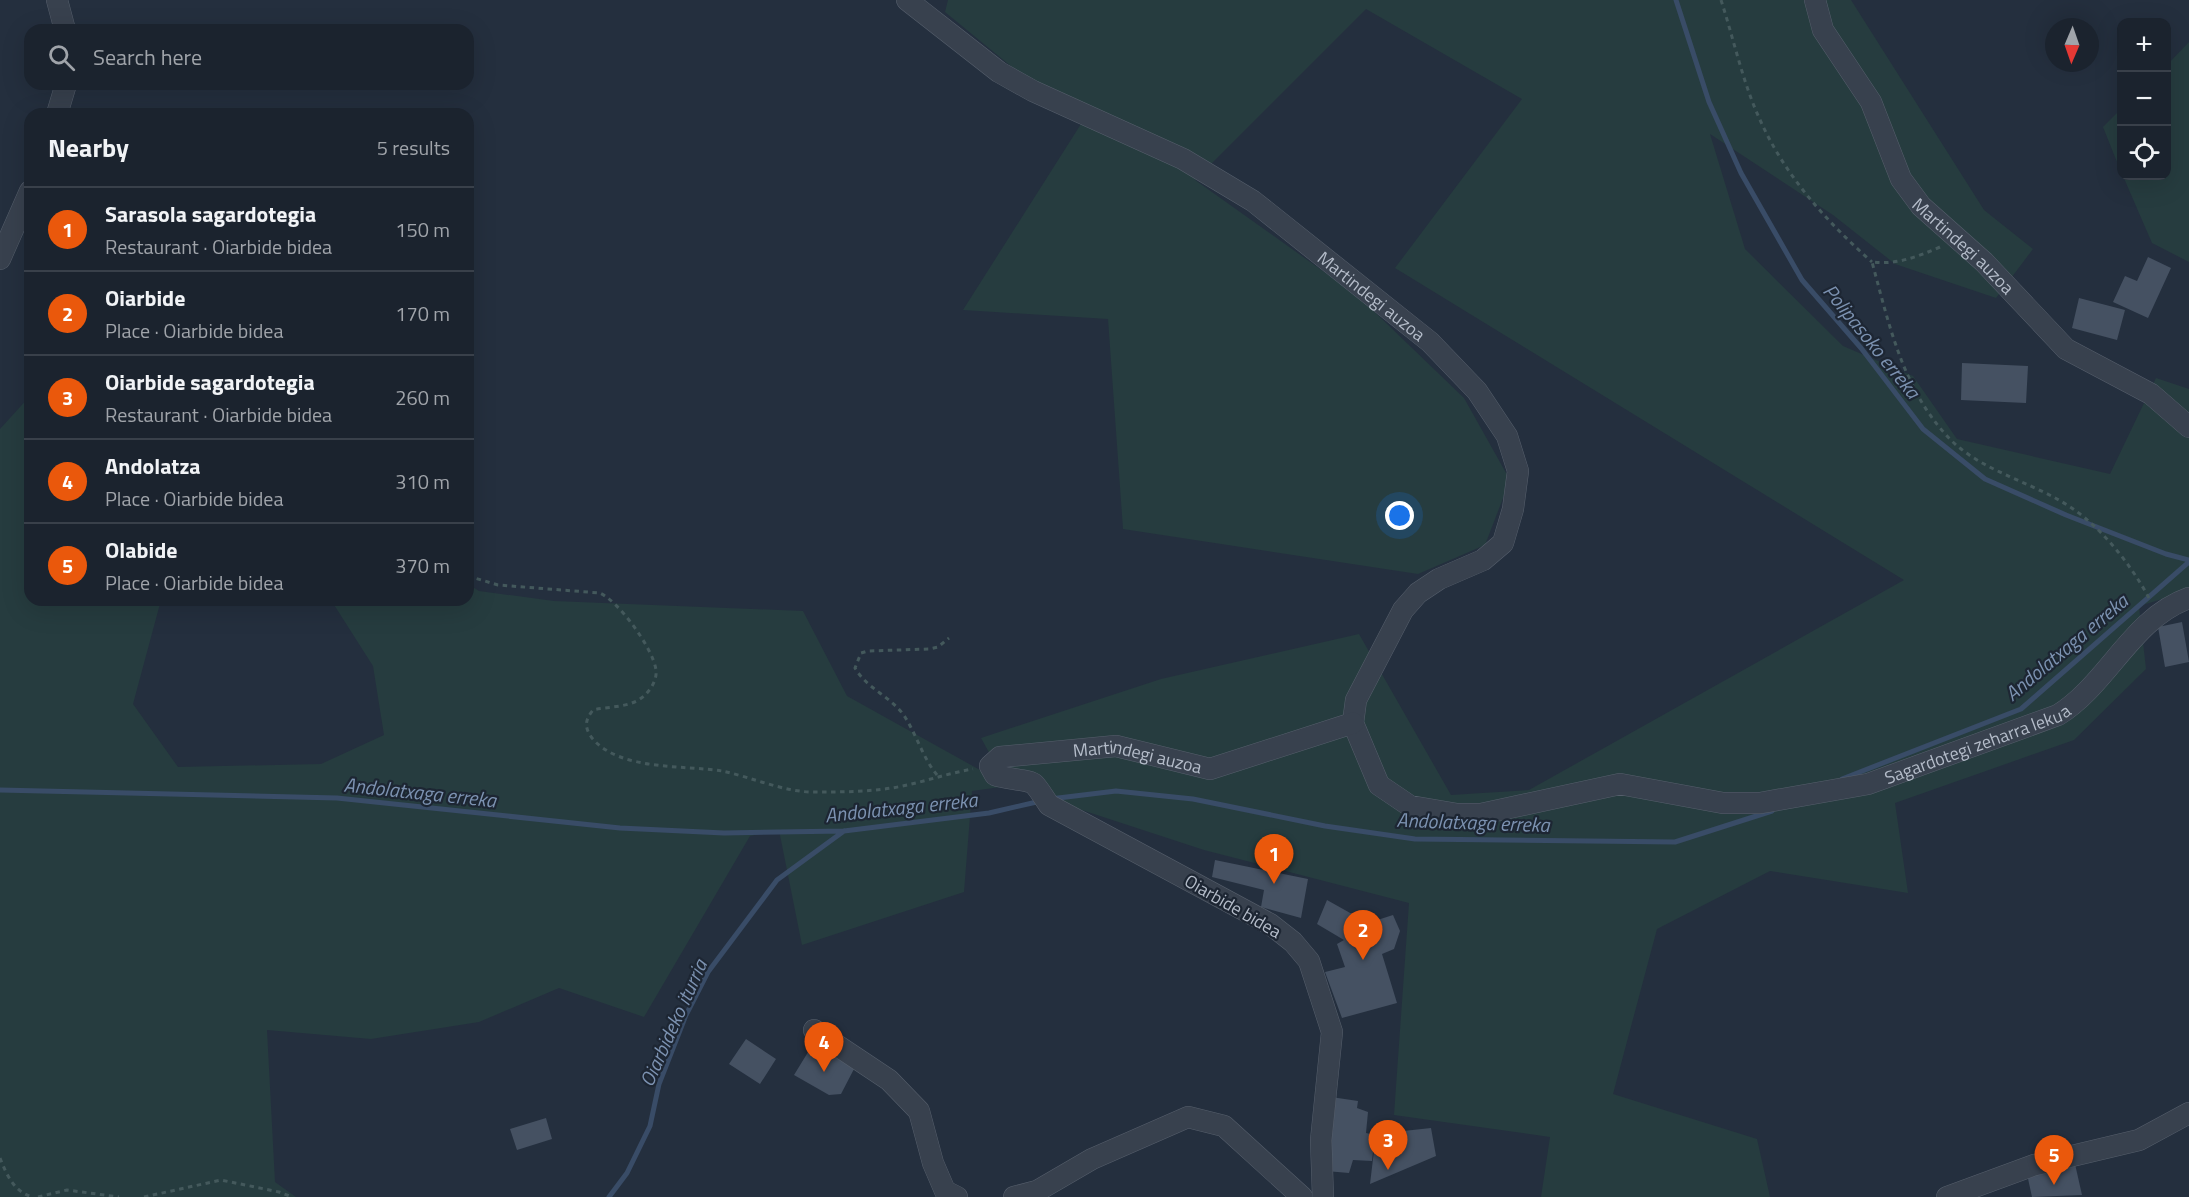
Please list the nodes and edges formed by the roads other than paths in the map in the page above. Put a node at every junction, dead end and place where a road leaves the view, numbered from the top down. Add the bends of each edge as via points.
1 (57, 0) edge
2 (907, 0) edge
3 (1815, 0) edge
4 (63, 24) edge
5 (64, 90) edge
6 (59, 108) edge
7 (24, 205) edge
8 (0, 259) edge
9 (2189, 427) edge
10 (2189, 598) edge
11 (1353, 723) junction
12 (1044, 798) joint
13 (814, 1030) dead end
14 (2189, 1113) edge
15 (957, 1197) edge
16 (1014, 1197) edge
17 (1302, 1197) edge
18 (1323, 1197) edge
19 (1947, 1197) edge

1 - 4 street
2 - 11 street, Martindegi auzoa via 999,72 1183,159 1253,201 1430,342 1477,391 1508,436 1518,471 1503,543 1484,560 1439,579 1402,610 1356,700
3 - 9 street, Martindegi auzoa via 1822,30 1871,102 1901,179 1922,206 1984,262 2066,349 2151,394
5 - 6 street
7 - 8 street
10 - 11 street, Sagardotegi zeharra lekua via 2157,613 2073,705 2042,722 1868,784 1760,803 1723,802 1620,784 1481,814 1410,806 1379,785
11 - 12 street, Martindegi auzoa via 1210,769 1116,747 1000,757 990,766 995,775 1035,784
12 - 18 street, Oiarbide bidea via 1270,924 1309,961 1332,1032 1321,1140
13 - 15 street via 888,1080 920,1111 933,1163 945,1191
14 - 19 street via 2139,1140 2034,1165
16 - 17 street via 1037,1191 1092,1159 1188,1117 1224,1126

